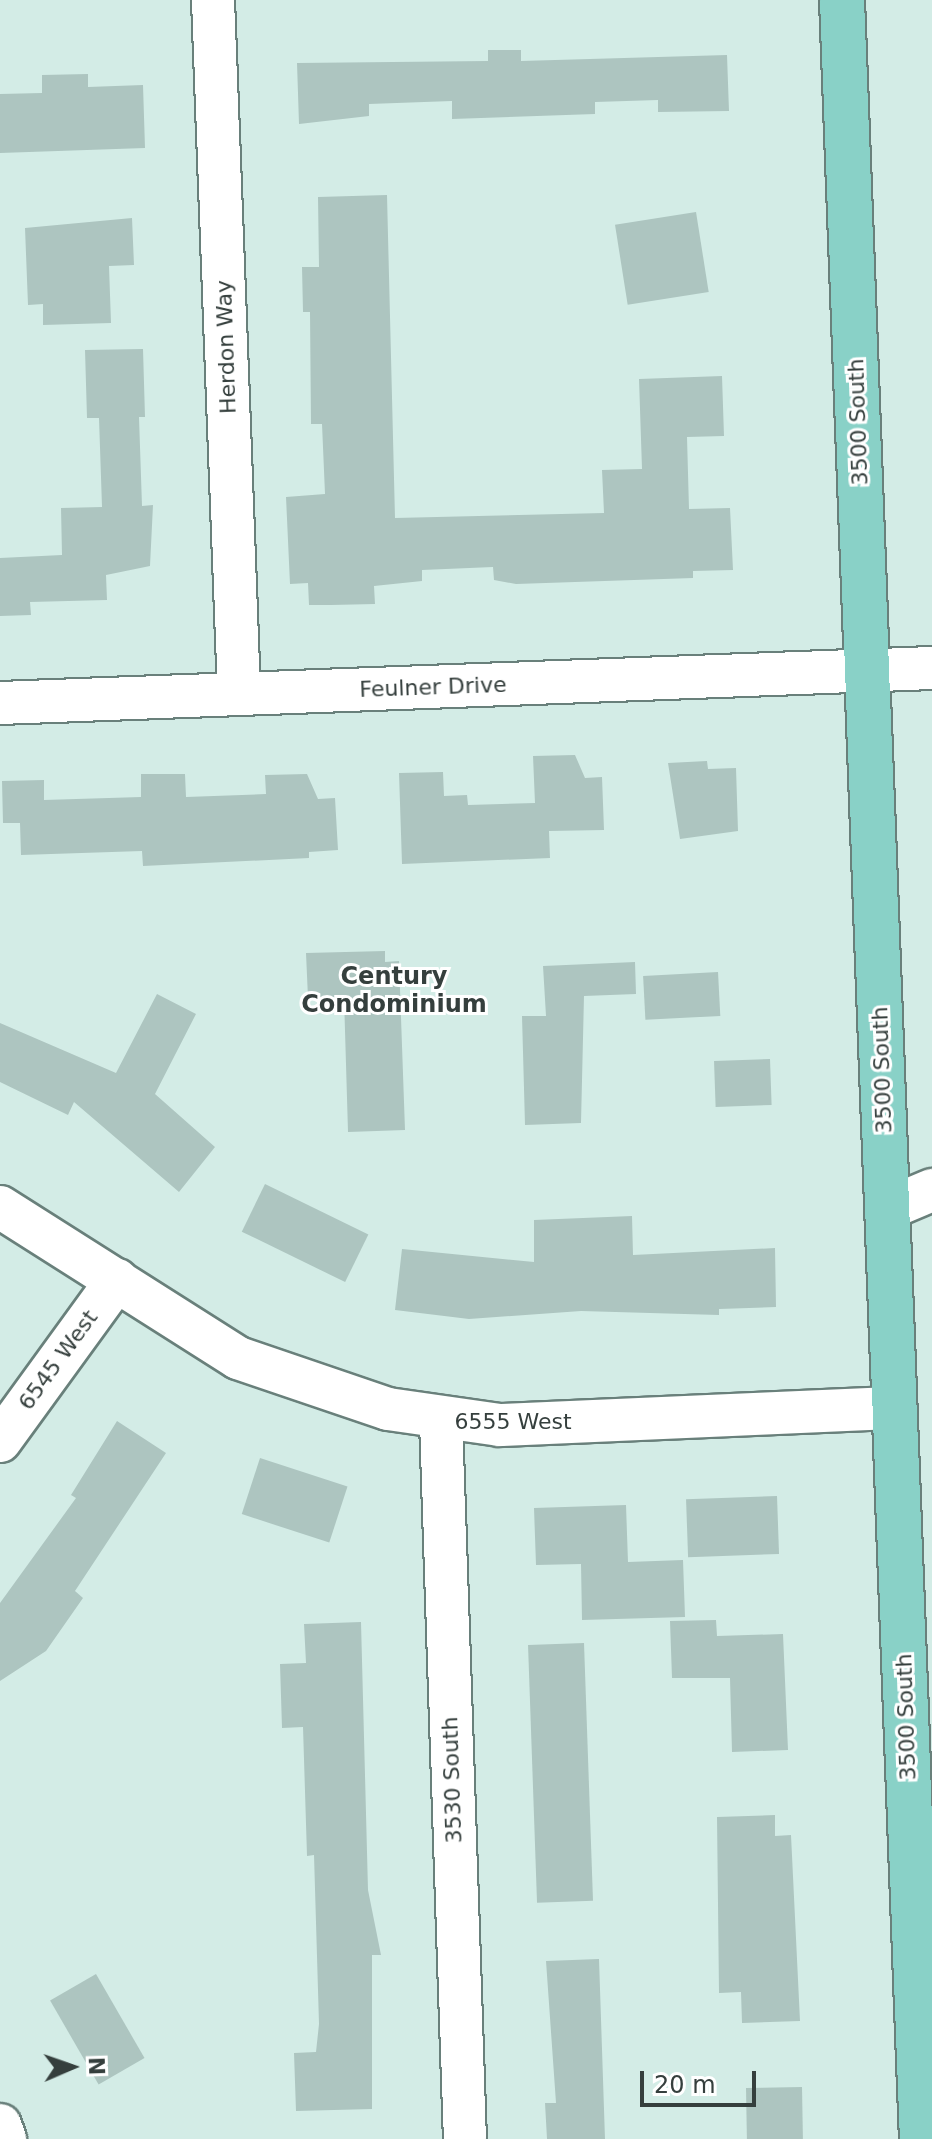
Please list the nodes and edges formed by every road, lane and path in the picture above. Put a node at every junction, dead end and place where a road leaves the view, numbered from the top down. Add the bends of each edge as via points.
1 (213, 0) edge
2 (842, 0) edge
3 (932, 668) edge
4 (867, 670) junction
5 (239, 694) junction
6 (0, 703) edge
7 (932, 1190) edge
8 (0, 1207) edge
9 (887, 1209) junction
10 (117, 1280) junction
11 (894, 1408) junction
12 (441, 1421) junction
13 (0, 1441) edge
14 (0, 2125) edge
15 (5, 2139) edge
16 (465, 2139) edge
17 (922, 2139) edge

1 - 5 street, Herdon Way
2 - 4 main road, 3500 South
3 - 4 street, Feulner Drive
4 - 5 street, Feulner Drive
4 - 9 main road, 3500 South
5 - 6 street, Feulner Drive
7 - 9 street
8 - 10 street, 6555 West
9 - 11 main road, 3500 South
10 - 12 street, 6555 West via 238,1358 331,1393
10 - 13 street, 6545 West
11 - 12 street, 6555 West via 524,1425
11 - 17 main road, 3500 South
12 - 16 street, 3530 South
14 - 15 street

